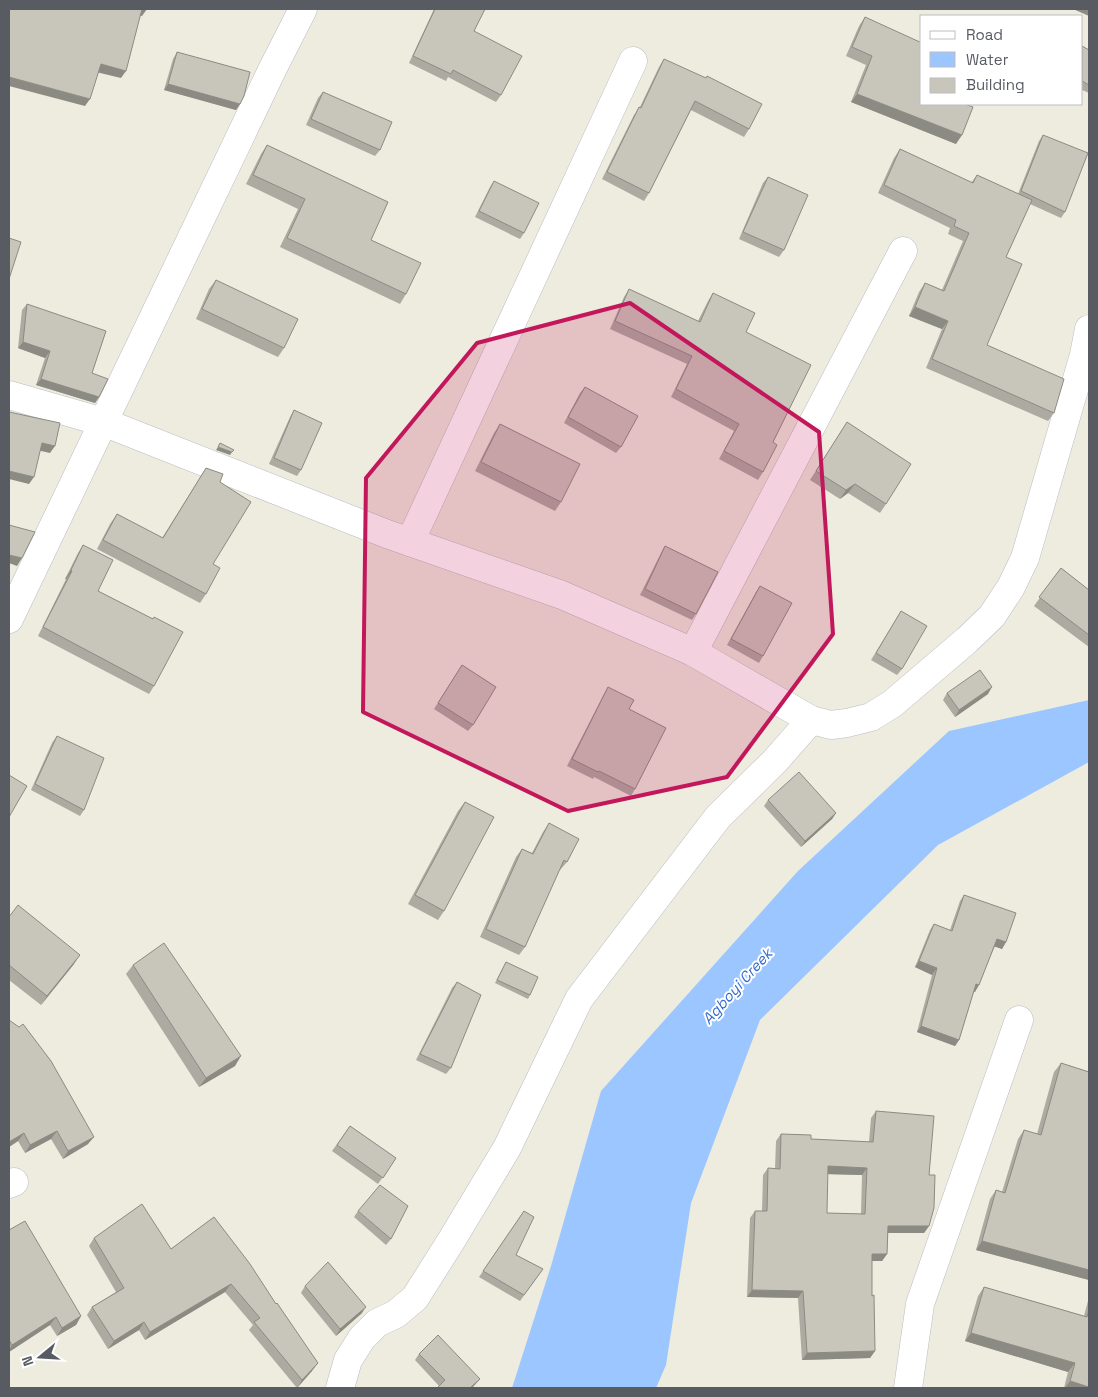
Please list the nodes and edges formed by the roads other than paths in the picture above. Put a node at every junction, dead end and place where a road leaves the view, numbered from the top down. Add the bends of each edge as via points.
1 (303, 9) edge
2 (634, 61) dead end
3 (903, 250) dead end
4 (1088, 347) edge
5 (9, 396) edge
6 (103, 422) junction
7 (410, 542) junction
8 (9, 619) edge
9 (693, 652) junction
10 (811, 720) junction
11 (1019, 1020) dead end
12 (340, 1388) edge
13 (908, 1388) edge

1 - 6 street
2 - 7 street
3 - 9 street
4 - 10 street via 1026,558 992,616 892,704 871,717 831,725
5 - 6 street
6 - 7 street
6 - 8 street
7 - 9 street via 562,595
9 - 10 street
10 - 12 street via 718,817 579,999 507,1148 451,1241 415,1298 396,1314 377,1323 362,1338 348,1360
11 - 13 street via 920,1304

